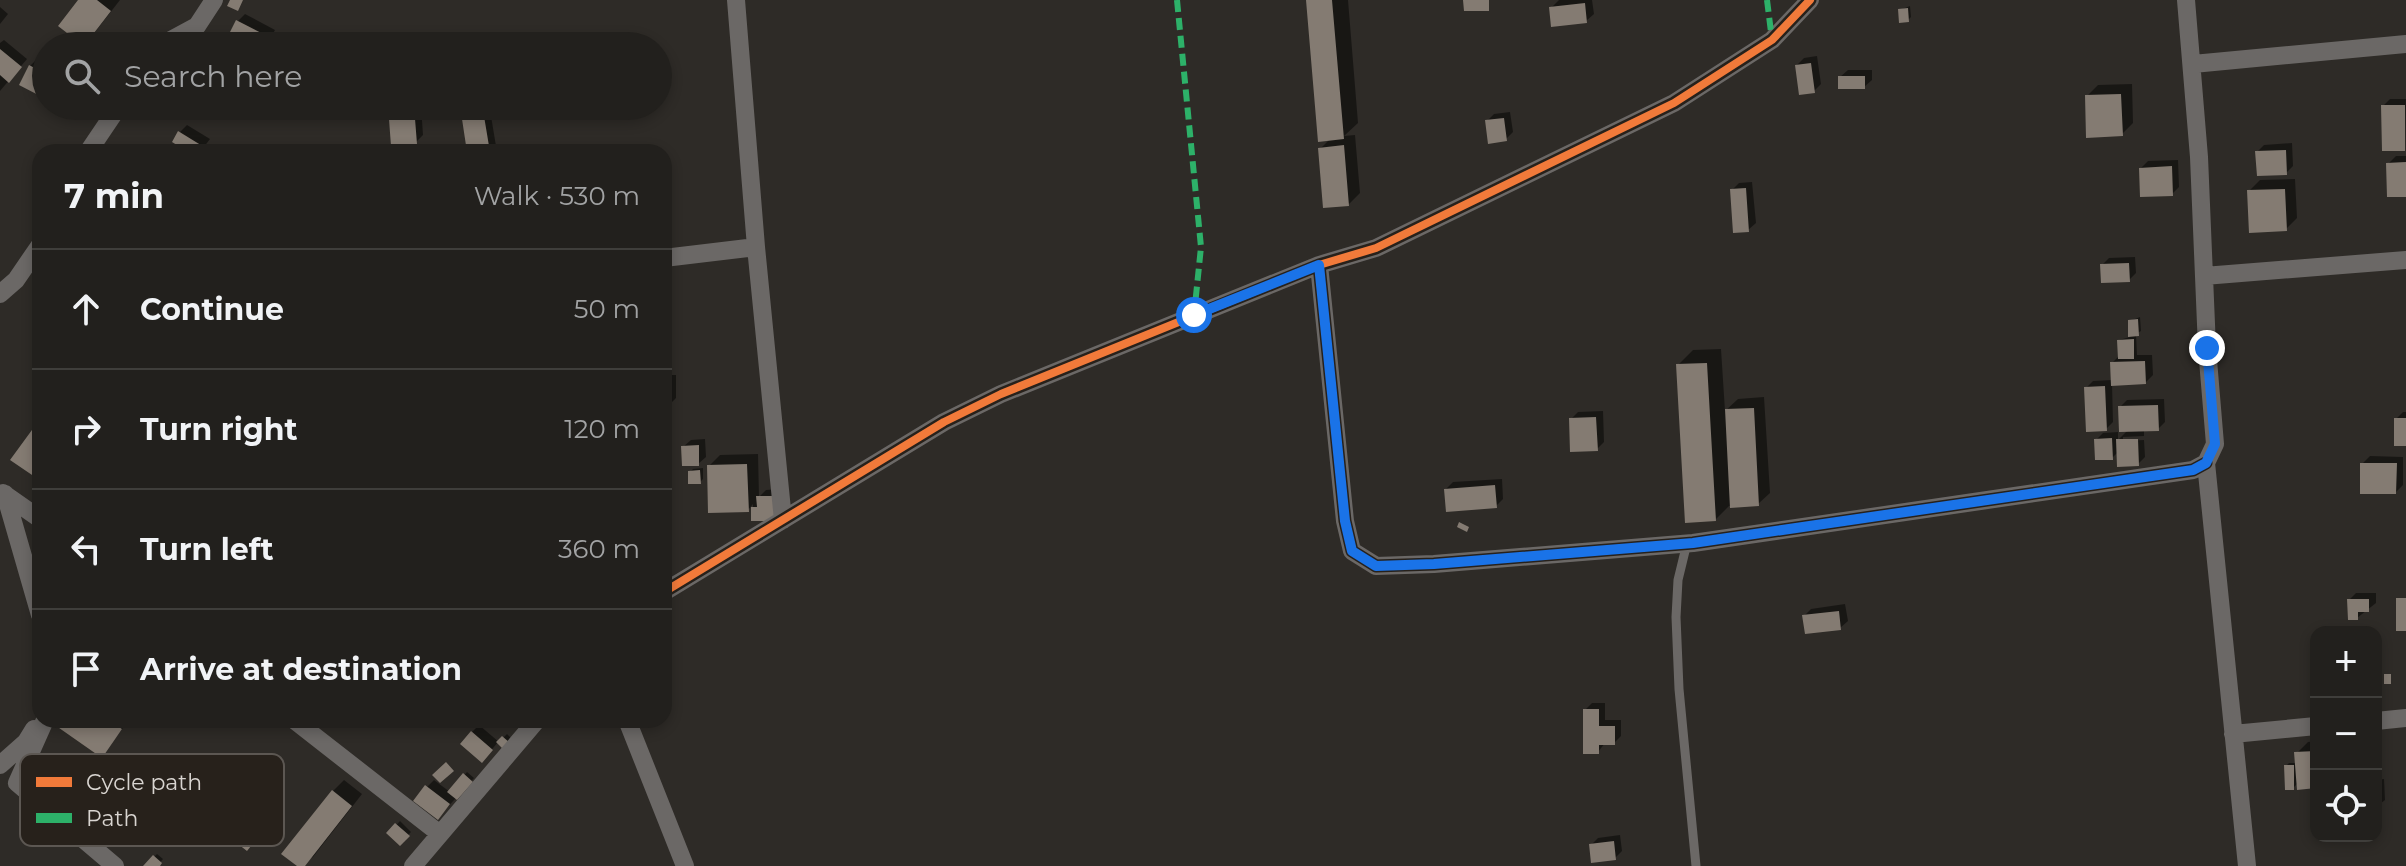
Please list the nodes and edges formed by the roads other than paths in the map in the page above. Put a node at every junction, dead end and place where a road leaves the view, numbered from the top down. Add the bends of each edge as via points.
1 (214, 0) edge
2 (736, 0) edge
3 (1810, 0) edge
4 (2186, 0) edge
5 (186, 32) edge
6 (2406, 44) edge
7 (2193, 64) junction
8 (110, 120) edge
9 (93, 144) edge
10 (756, 247) junction
11 (32, 257) edge
12 (672, 257) edge
13 (2406, 260) edge
14 (1319, 265) junction
15 (2204, 276) junction
16 (0, 294) edge
17 (2206, 463) junction
18 (2, 492) edge
19 (32, 513) edge
20 (783, 520) junction
21 (1687, 543) junction
22 (672, 587) edge
23 (32, 589) edge
24 (2406, 718) edge
25 (2382, 720) edge
26 (2310, 727) edge
27 (37, 728) edge
28 (40, 728) edge
29 (304, 728) edge
30 (530, 728) edge
31 (630, 728) edge
32 (2233, 734) junction
33 (29, 754) edge
34 (0, 765) edge
35 (440, 834) junction
36 (91, 846) edge
37 (115, 866) edge
38 (413, 866) edge
39 (685, 866) edge
40 (1696, 866) edge
41 (2247, 866) edge

1 - 5 street via 197,26
2 - 10 street
3 - 14 street via 1772,40 1674,103 1376,248
4 - 7 street
6 - 7 street
7 - 15 street
8 - 9 street
10 - 12 street
10 - 20 street
11 - 16 street
13 - 15 street
14 - 20 street via 1001,394 944,422
14 - 21 street via 1352,551 1376,566 1390,566
15 - 17 street via 2215,444
17 - 21 street via 2193,470
17 - 32 street
18 - 19 street
18 - 23 street
20 - 22 street
21 - 40 lane via 1676,617
24 - 25 street
26 - 32 street
27 - 34 street
28 - 33 street
29 - 35 street
30 - 35 street
31 - 39 street
32 - 41 street
35 - 38 street
36 - 37 street

